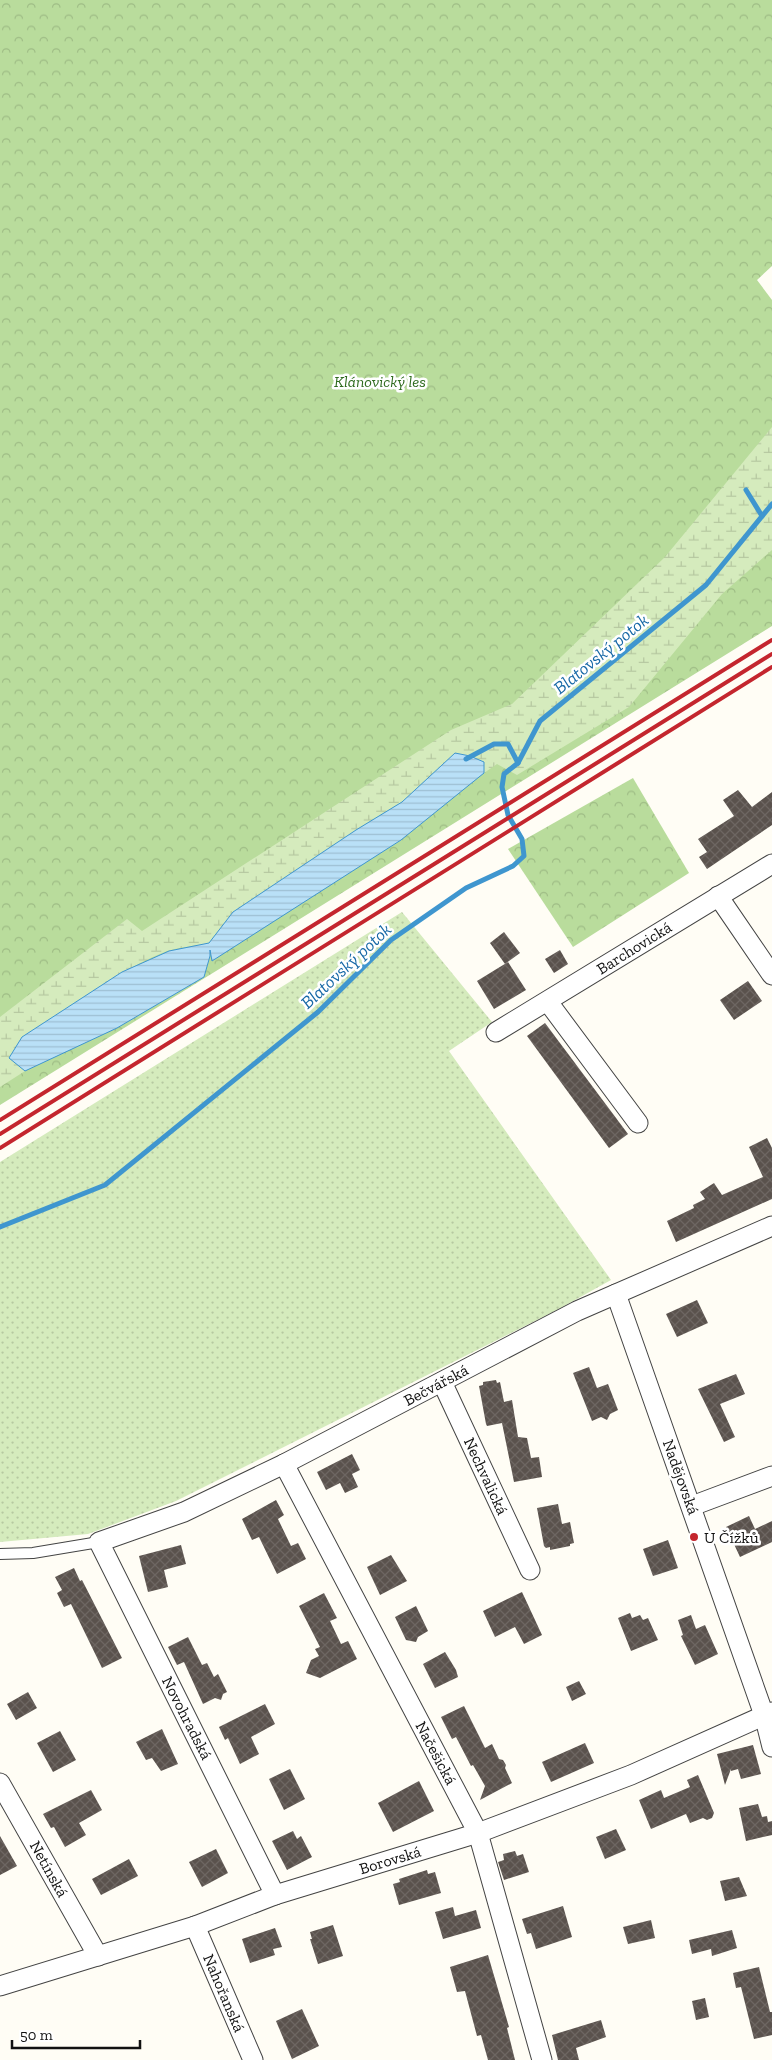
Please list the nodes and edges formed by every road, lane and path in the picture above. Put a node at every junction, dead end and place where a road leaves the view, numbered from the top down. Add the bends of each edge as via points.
1 (772, 864) edge
2 (718, 896) junction
3 (772, 975) edge
4 (548, 1002) junction
5 (496, 1032) dead end
6 (638, 1123) dead end
7 (772, 1226) edge
8 (616, 1294) junction
9 (442, 1382) junction
10 (284, 1464) junction
11 (772, 1476) edge
12 (692, 1506) junction
13 (99, 1542) junction
14 (0, 1554) edge
15 (530, 1570) dead end
16 (768, 1714) edge
17 (772, 1747) edge
18 (0, 1783) edge
19 (478, 1833) junction
20 (275, 1894) junction
21 (196, 1926) junction
22 (98, 1956) junction
23 (0, 1986) edge
24 (253, 2060) edge
25 (542, 2060) edge

1 - 2 street, Barchovická
2 - 3 street
2 - 4 street, Barchovická
4 - 5 street, Barchovická
4 - 6 street
7 - 8 street, Bečvářská
8 - 9 street, Bečvářská
8 - 12 street, Nadějovská
9 - 10 street, Bečvářská
9 - 15 street, Nechvalická
10 - 13 street, Bečvářská via 184,1512
10 - 19 street, Načešická
11 - 12 street
12 - 16 street, Nadějovská
13 - 14 lane via 33,1553
13 - 20 street, Novohradská
16 - 17 street, Nadějovská
16 - 19 street, Borovská via 632,1775
18 - 22 street, Netínská
19 - 20 street, Borovská
19 - 25 street, Načešická
20 - 21 street, Borovská
21 - 22 street, Borovská
21 - 24 street, Nahořanská
22 - 23 street, Borovská

